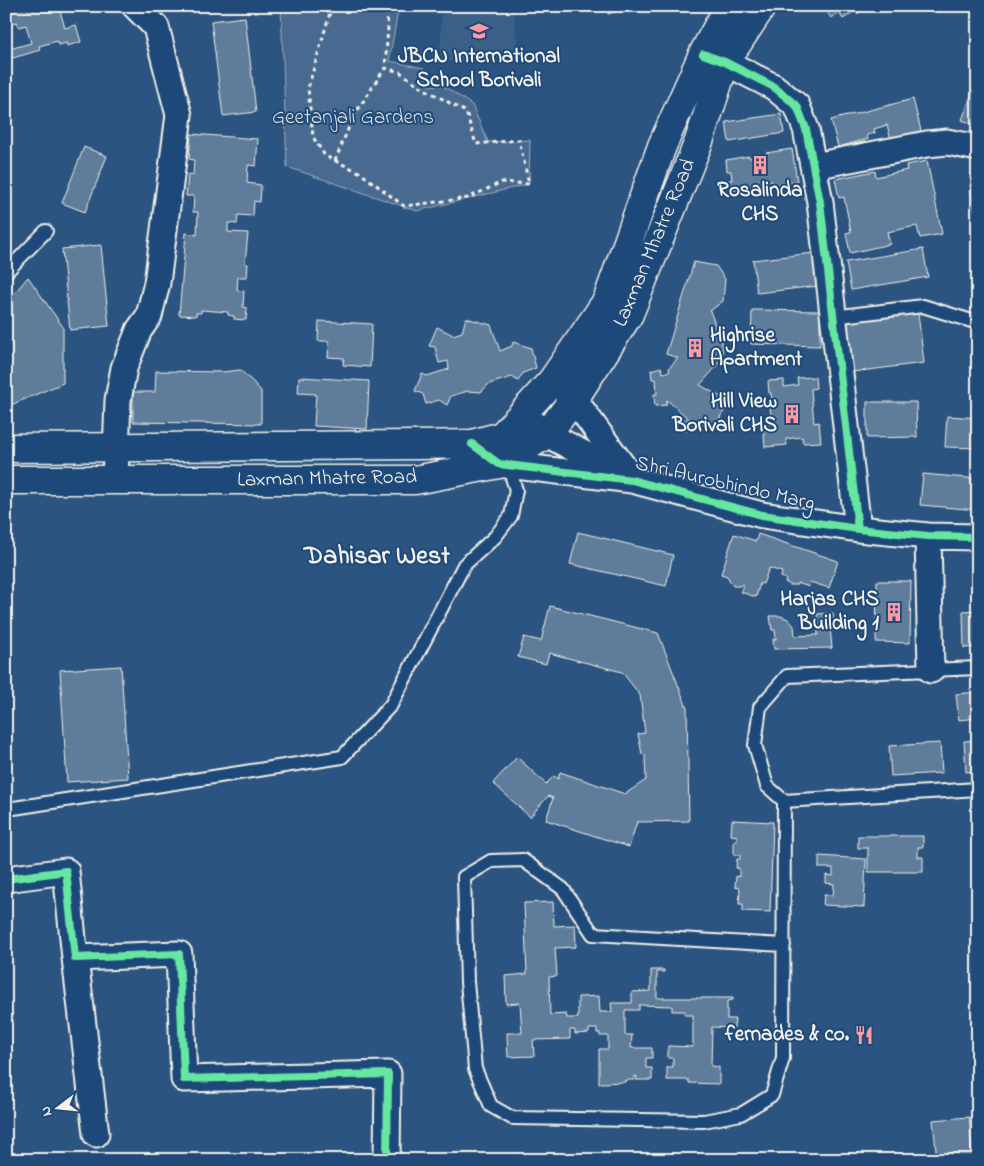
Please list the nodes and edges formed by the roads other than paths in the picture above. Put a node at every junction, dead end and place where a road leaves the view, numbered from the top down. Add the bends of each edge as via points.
1 (135, 6) edge
2 (729, 6) edge
3 (762, 6) edge
4 (714, 58) junction
5 (978, 148) edge
6 (814, 166) junction
7 (46, 231) dead end
8 (6, 272) edge
9 (834, 317) junction
10 (978, 323) edge
11 (552, 381) junction
12 (574, 399) junction
13 (523, 414) junction
14 (547, 434) junction
15 (472, 444) junction
16 (6, 448) edge
17 (116, 448) junction
18 (504, 464) junction
19 (6, 480) edge
20 (114, 480) junction
21 (632, 480) junction
22 (858, 529) junction
23 (928, 536) junction
24 (978, 537) edge
25 (978, 668) edge
26 (931, 670) junction
27 (978, 789) edge
28 (784, 801) junction
29 (14, 808) dead end
30 (6, 879) edge
31 (784, 945) junction
32 (75, 958) junction
33 (96, 1134) dead end
34 (387, 1160) edge

1 - 17 street via 156,27 179,115 157,283 149,316 139,330 124,368 118,400
2 - 4 main road, Laxman Mhatre Road
3 - 4 main road, Laxman Mhatre Road
4 - 6 street via 774,87 797,106
4 - 11 main road, Laxman Mhatre Road via 662,146 607,301
4 - 12 main road, Laxman Mhatre Road via 699,141 629,314
5 - 6 street via 947,142 927,144
6 - 9 street
7 - 8 lane
9 - 10 lane via 923,306
9 - 22 street
11 - 12 street, Shri Aurobhindo Marg
11 - 13 main road, Laxman Mhatre Road
12 - 14 main road, Laxman Mhatre Road
12 - 21 street, Shri Aurobhindo Marg
13 - 14 street, Shri Aurobhindo Marg
13 - 15 main road, Laxman Mhatre Road via 502,436
14 - 18 main road, Laxman Mhatre Road
14 - 21 street, Shri Aurobhindo Marg
15 - 17 main road, Laxman Mhatre Road
15 - 18 street, Shri Aurobhindo Marg
16 - 17 main road, Laxman Mhatre Road
17 - 20 street
18 - 20 main road, Laxman Mhatre Road via 415,480
18 - 21 street, Shri Aurobhindo Marg
18 - 29 lane via 516,490 511,516 495,537 464,565 391,705 342,757
19 - 20 main road, Laxman Mhatre Road
21 - 22 street, Shri Aurobhindo Marg via 762,515
22 - 23 street, Shri Aurobhindo Marg
23 - 24 street, Shri Aurobhindo Marg
23 - 26 street
25 - 26 lane
26 - 28 lane via 787,676 760,707 756,745 767,786
27 - 28 lane
28 - 31 lane
30 - 32 street via 66,870
31 - 31 lane via 784,1058 772,1095 741,1114 704,1121 512,1118 491,1106 476,1069 468,982 464,877 491,860 523,860 563,889 593,934
32 - 33 street
32 - 34 street via 179,954 184,1078 388,1074

